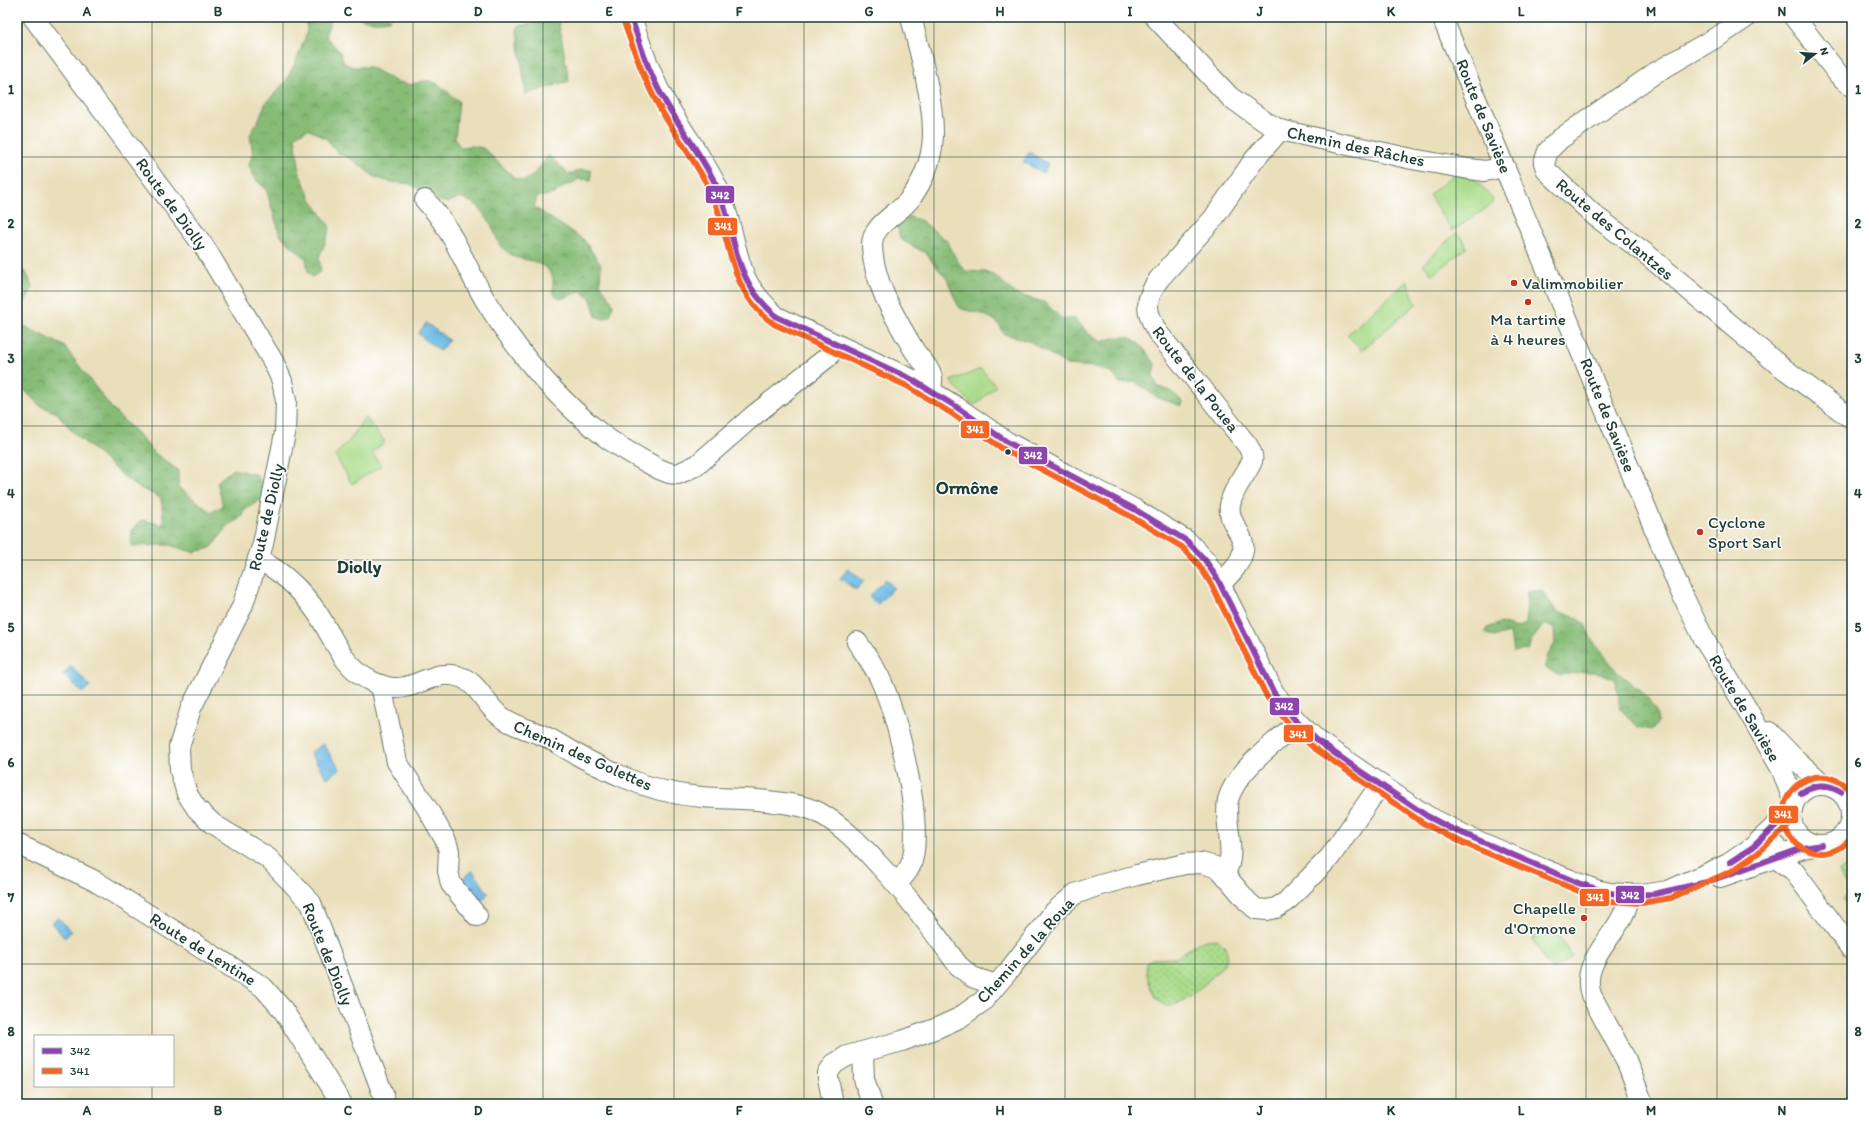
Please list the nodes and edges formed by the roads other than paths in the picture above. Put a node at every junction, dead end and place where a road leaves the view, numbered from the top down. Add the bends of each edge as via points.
1 (33, 17) edge
2 (631, 17) edge
3 (911, 17) edge
4 (1155, 17) edge
5 (1442, 17) edge
6 (1747, 17) edge
7 (1794, 17) edge
8 (1852, 87) edge
9 (1280, 130) junction
10 (1504, 167) junction
11 (425, 200) dead end
12 (834, 344) junction
13 (929, 390) junction
14 (1852, 419) edge
15 (258, 559) junction
16 (1220, 584) junction
17 (857, 642) dead end
18 (381, 685) junction
19 (1747, 709) junction
20 (1298, 723) junction
21 (1380, 785) junction
22 (1836, 786) edge
23 (1793, 806) junction
24 (1851, 821) edge
25 (1773, 828) junction
26 (17, 844) edge
27 (1822, 845) junction
28 (1788, 860) junction
29 (1225, 872) junction
30 (896, 884) junction
31 (1668, 891) junction
32 (1629, 895) junction
33 (477, 916) dead end
34 (1852, 950) edge
35 (996, 985) junction
36 (863, 1052) junction
37 (342, 1104) edge
38 (384, 1104) edge
39 (833, 1104) edge
40 (872, 1104) edge
41 (1643, 1104) edge

1 - 15 street, Route de Diolly via 205,248 274,363 282,381 286,401 285,433
2 - 12 street via 639,44 661,94 718,188 729,217 745,278 762,303 778,317
3 - 13 street via 931,103 933,147 929,164 910,199 883,224 872,242 877,276 915,352 931,374
4 - 9 street, Chemin des Râches via 1230,97
5 - 10 street, Route de Savièse
6 - 14 street, Route des Colantzes via 1655,73 1581,123 1548,151 1544,163 1547,172 1595,216 1645,253 1779,365
7 - 8 street via 1839,75
9 - 10 street, Chemin des Râches via 1405,158 1469,169 1484,171
9 - 16 street, Route de la Pouea via 1254,160 1213,219 1159,279 1148,300 1149,316 1158,332 1252,454 1252,460 1238,484 1230,507 1244,544 1242,556
10 - 19 street, Route de Savièse via 1680,590 1705,641
11 - 12 street via 437,212 486,302 516,347 550,385 600,433 669,473 678,474 697,465 753,416 829,356
12 - 13 street via 895,371
13 - 16 street via 1008,442 1179,535 1200,554
15 - 18 street, Chemin des Golettes via 281,574 303,595 349,664 369,680
15 - 38 street, Route de Diolly via 242,607 190,708 179,747 180,770 187,794 197,809 213,824 268,858 311,903
16 - 20 street via 1274,693
17 - 30 street via 876,670 886,693 902,746 911,792 914,820 913,854 910,866
18 - 30 street, Chemin des Golettes via 404,688 431,677 458,676 469,681 494,710 509,722 543,735 589,761 638,784 681,794 770,801 813,810 848,833
18 - 33 street via 397,762 446,840 451,884
19 - 22 street via 1794,758
19 - 23 street, Route de Savièse via 1782,770
20 - 21 street via 1319,742
20 - 29 street via 1238,778 1228,800 1230,856 1229,866
21 - 29 street, Chemin de la Roua via 1330,857 1281,906 1267,910 1256,909
21 - 32 street via 1427,816 1509,855 1596,890
22 - 23 street via 1814,786 1806,789
22 - 24 street via 1848,801
23 - 25 street
23 - 27 street via 1792,823 1798,835 1809,843
24 - 27 street via 1841,838
25 - 28 street
25 - 31 street via 1753,847 1728,864
26 - 37 street, Route de Lentine via 95,881 263,987 283,1010
27 - 28 street via 1803,848
28 - 31 street
28 - 34 street
29 - 35 street, Chemin de la Roua via 1209,864 1185,864 1075,894 1048,919
30 - 35 street, Chemin des Golettes via 963,970 972,977
31 - 32 street
32 - 41 street via 1624,913 1591,967 1588,983 1591,995 1626,1060
35 - 36 street, Chemin de la Roua via 982,1001 959,1018 921,1034
36 - 39 street, Chemin de la Roua via 837,1061 828,1073
36 - 40 street via 864,1079

